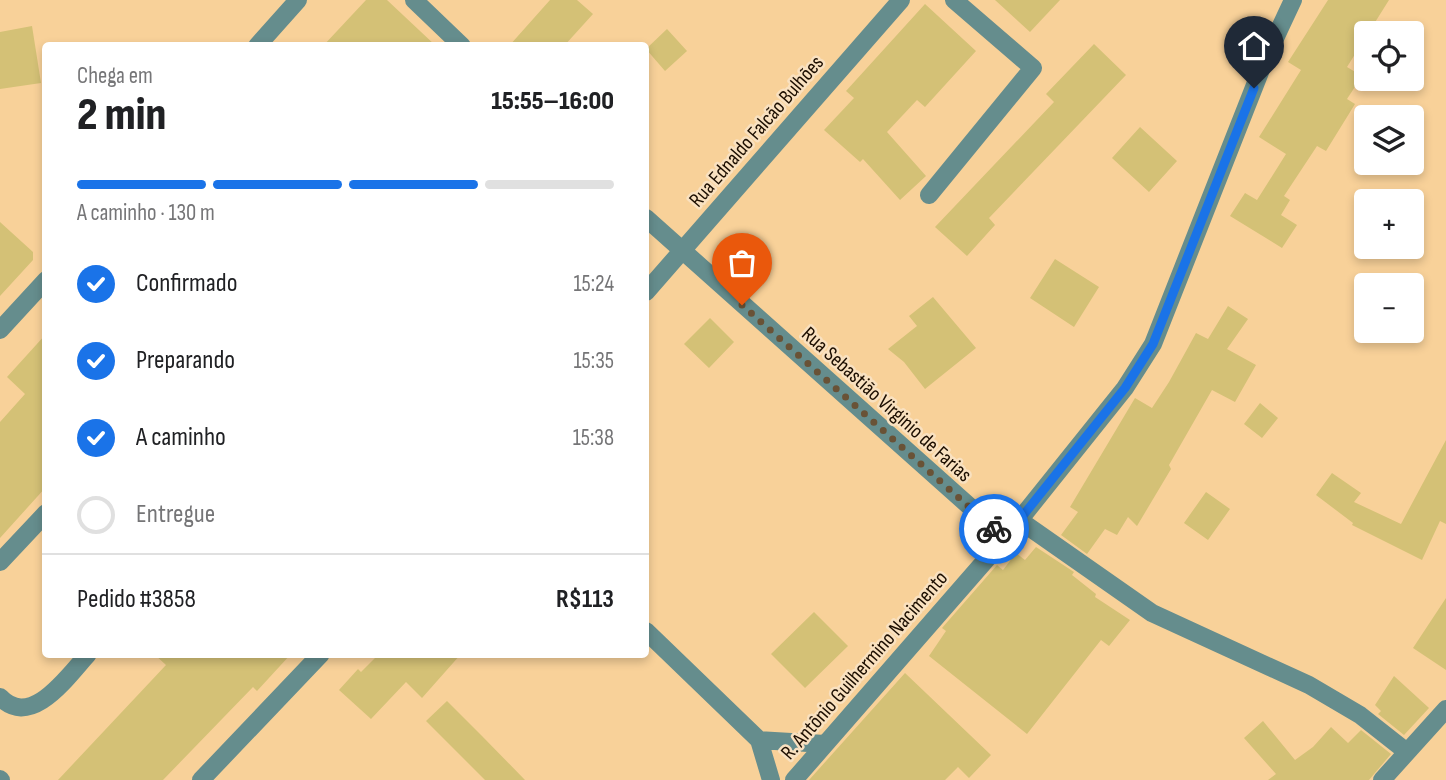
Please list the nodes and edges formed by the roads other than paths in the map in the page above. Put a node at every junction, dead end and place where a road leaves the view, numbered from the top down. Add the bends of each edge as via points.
1 (298, 0) edge
2 (414, 0) edge
3 (901, 0) edge
4 (954, 0) edge
5 (1293, 0) edge
6 (261, 42) edge
7 (458, 42) edge
8 (929, 195) dead end
9 (649, 221) edge
10 (681, 251) junction
11 (42, 284) edge
12 (649, 288) edge
13 (0, 330) edge
14 (42, 517) edge
15 (1019, 520) junction
16 (1005, 538) junction
17 (0, 562) edge
18 (649, 634) edge
19 (85, 658) edge
20 (317, 658) edge
21 (0, 697) edge
22 (1446, 709) edge
23 (759, 740) junction
24 (825, 744) junction
25 (1407, 752) junction
26 (201, 780) edge
27 (771, 780) edge
28 (794, 780) edge
29 (1381, 780) edge

1 - 6 street
2 - 7 street
3 - 10 street, Rua Ednaldo Falcão Bulhões
4 - 8 street via 1033,68
5 - 15 street, R. Antônio Guilhermino Nacimento via 1153,344 1125,388
9 - 10 street, Rua Sebastião Virginio de Farias
10 - 12 street, Rua Ednaldo Falcão Bulhões
10 - 16 street, Rua Sebastião Virginio de Farias
11 - 13 street
14 - 17 street
15 - 16 street, R. Antônio Guilhermino Nacimento
15 - 25 street via 1152,612 1308,685 1360,715
16 - 24 street, R. Antônio Guilhermino Nacimento
18 - 23 street
19 - 21 street via 38,705 23,708
20 - 26 street
22 - 25 street
23 - 24 street
23 - 27 street
24 - 28 street, R. Antônio Guilhermino Nacimento
25 - 29 street

